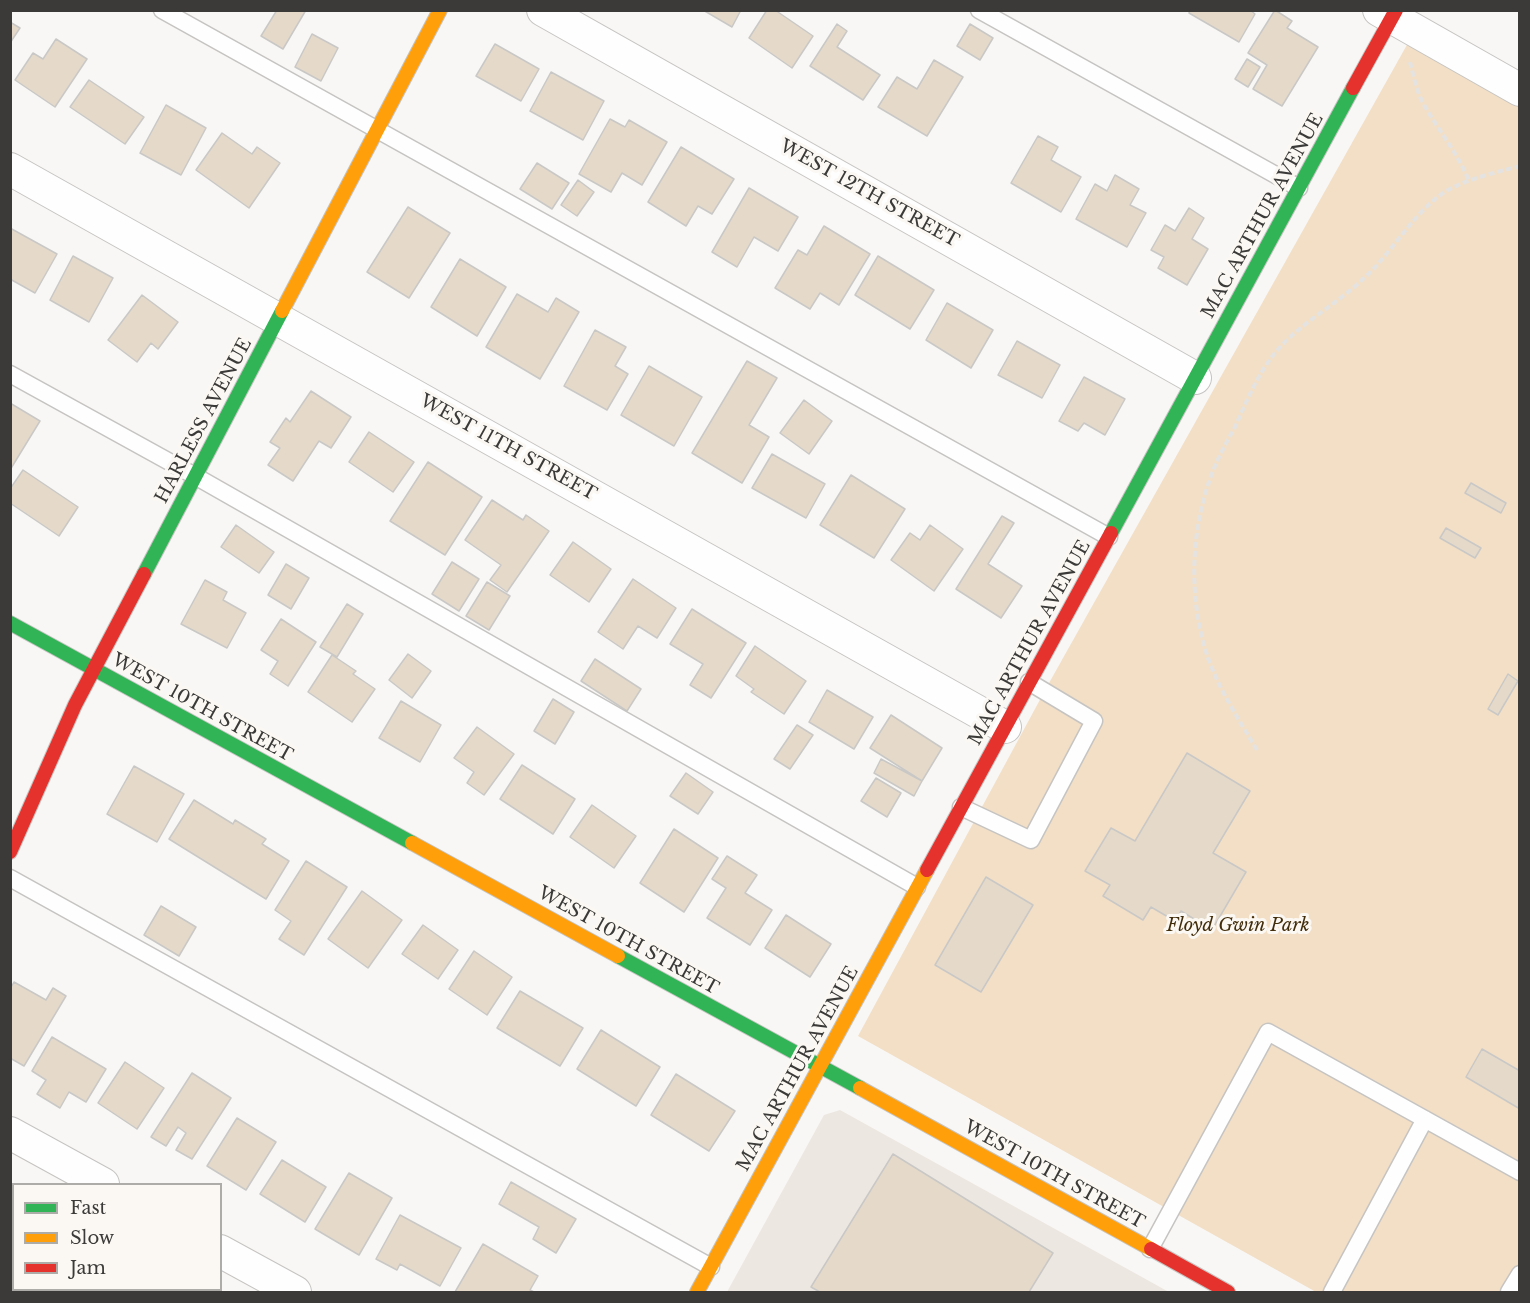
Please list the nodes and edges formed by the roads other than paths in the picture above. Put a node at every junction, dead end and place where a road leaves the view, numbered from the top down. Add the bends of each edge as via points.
1 (162, 10) edge
2 (440, 10) edge
3 (543, 10) edge
4 (978, 10) edge
5 (1389, 13) edge
6 (1520, 90) edge
7 (377, 130) junction
8 (10, 169) edge
9 (1299, 188) junction
10 (278, 319) junction
11 (10, 374) edge
12 (1195, 378) junction
13 (195, 476) junction
14 (1109, 537) junction
15 (10, 623) edge
16 (93, 670) junction
17 (1029, 682) junction
18 (1005, 727) junction
19 (961, 807) junction
20 (10, 852) edge
21 (10, 878) edge
22 (917, 887) junction
23 (820, 1066) junction
24 (1425, 1119) junction
25 (10, 1132) edge
26 (1520, 1172) edge
27 (99, 1183) edge
28 (1150, 1249) junction
29 (222, 1252) edge
30 (711, 1267) junction
31 (1520, 1274) edge
32 (295, 1293) edge
33 (697, 1293) edge
34 (1228, 1293) edge
35 (1332, 1293) edge
36 (1509, 1293) edge

1 - 7 lane
2 - 7 street, HARLESS AVENUE
3 - 12 street, WEST 12TH STREET
4 - 9 lane
5 - 6 street
5 - 9 street, MAC ARTHUR AVENUE
7 - 10 street, HARLESS AVENUE
7 - 14 lane
8 - 10 street, WEST 11TH STREET
9 - 12 street, MAC ARTHUR AVENUE
10 - 13 street, HARLESS AVENUE
10 - 18 street, WEST 11TH STREET
11 - 13 lane
12 - 14 street, MAC ARTHUR AVENUE
13 - 16 street, HARLESS AVENUE
13 - 22 lane
14 - 17 street, MAC ARTHUR AVENUE
15 - 16 street, WEST 10TH STREET
16 - 20 street, HARLESS AVENUE
16 - 23 street, WEST 10TH STREET
17 - 18 street, MAC ARTHUR AVENUE
17 - 19 lane via 1094,721 1031,840
18 - 19 street, MAC ARTHUR AVENUE
19 - 22 street, MAC ARTHUR AVENUE
21 - 30 lane
22 - 23 street, MAC ARTHUR AVENUE
23 - 28 street, WEST 10TH STREET
23 - 30 street, MAC ARTHUR AVENUE
24 - 26 lane
24 - 28 lane via 1268,1032
24 - 35 lane
25 - 27 street
28 - 34 street, WEST 10TH STREET
29 - 32 street
30 - 33 street, MAC ARTHUR AVENUE
31 - 36 lane

